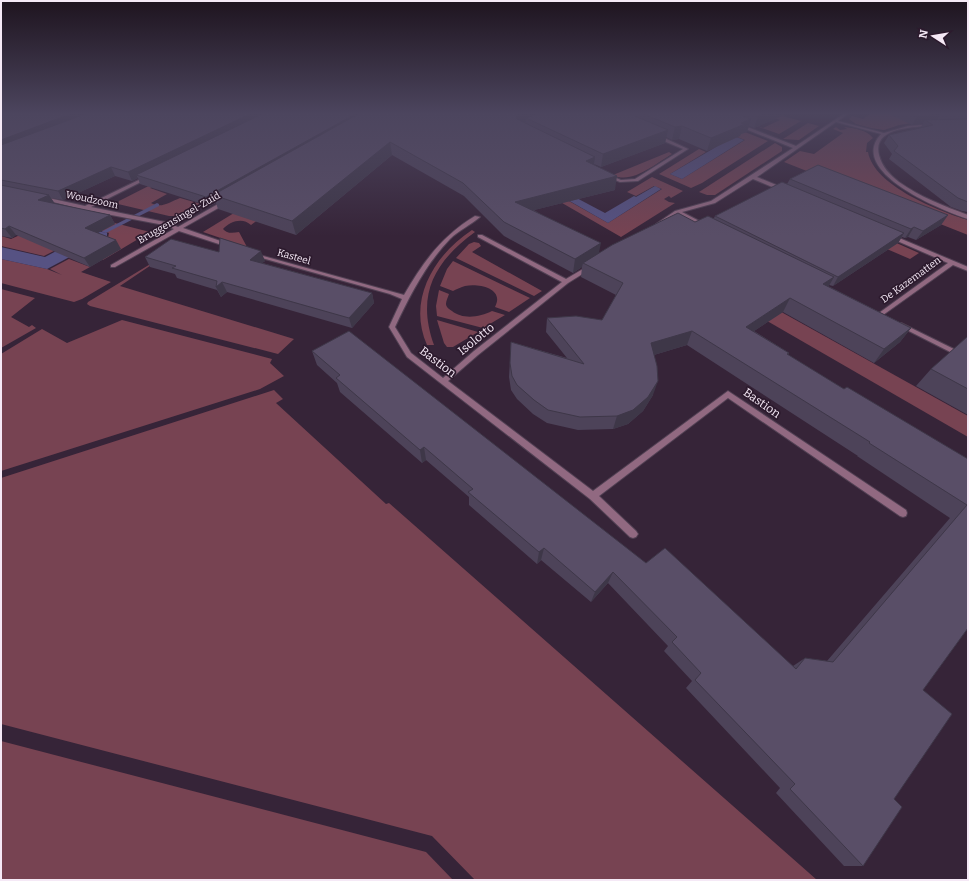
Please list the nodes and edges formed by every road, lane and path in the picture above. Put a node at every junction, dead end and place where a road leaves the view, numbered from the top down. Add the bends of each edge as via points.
1 (678, 154) edge
2 (786, 154) edge
3 (876, 154) edge
4 (599, 170) edge
5 (153, 174) edge
6 (753, 177) junction
7 (787, 192) edge
8 (37, 198) edge
9 (230, 199) edge
10 (85, 208) junction
11 (677, 212) junction
12 (477, 217) edge
13 (968, 217) edge
14 (180, 228) junction
15 (653, 228) edge
16 (712, 230) edge
17 (886, 234) edge
18 (480, 236) dead end
19 (238, 249) edge
20 (245, 252) edge
21 (597, 262) edge
22 (953, 262) junction
23 (113, 266) dead end
24 (968, 269) edge
25 (566, 282) junction
26 (405, 298) junction
27 (874, 311) edge
28 (881, 314) junction
29 (888, 318) edge
30 (894, 321) edge
31 (968, 359) edge
32 (444, 381) junction
33 (593, 496) junction
34 (903, 513) dead end
35 (633, 534) dead end

1 - 4 street via 636,180 620,181
2 - 6 street
3 - 13 street via 880,164 891,177 908,190
5 - 10 street
6 - 7 street
6 - 11 street via 713,202
8 - 10 street, Woudzoom
9 - 14 street, Bruggensingel-Zuid
10 - 14 street, Woudzoom
11 - 15 street
11 - 16 street
12 - 26 street via 449,238 426,265
14 - 19 street
14 - 23 street, Bruggensingel-Zuid
17 - 22 street, De Kazematten
18 - 25 street
20 - 26 street, Kasteel
21 - 25 street
22 - 24 street, De Kazematten
22 - 28 street, De Kazematten
25 - 32 street, Isolotto
26 - 32 street, Bastion via 392,327 409,354
27 - 28 street, De Kazematten
28 - 29 street, De Kazematten
30 - 31 street, De Kazematten
32 - 33 street, Bastion
33 - 34 street, Bastion via 728,394
33 - 35 street, Bastion

